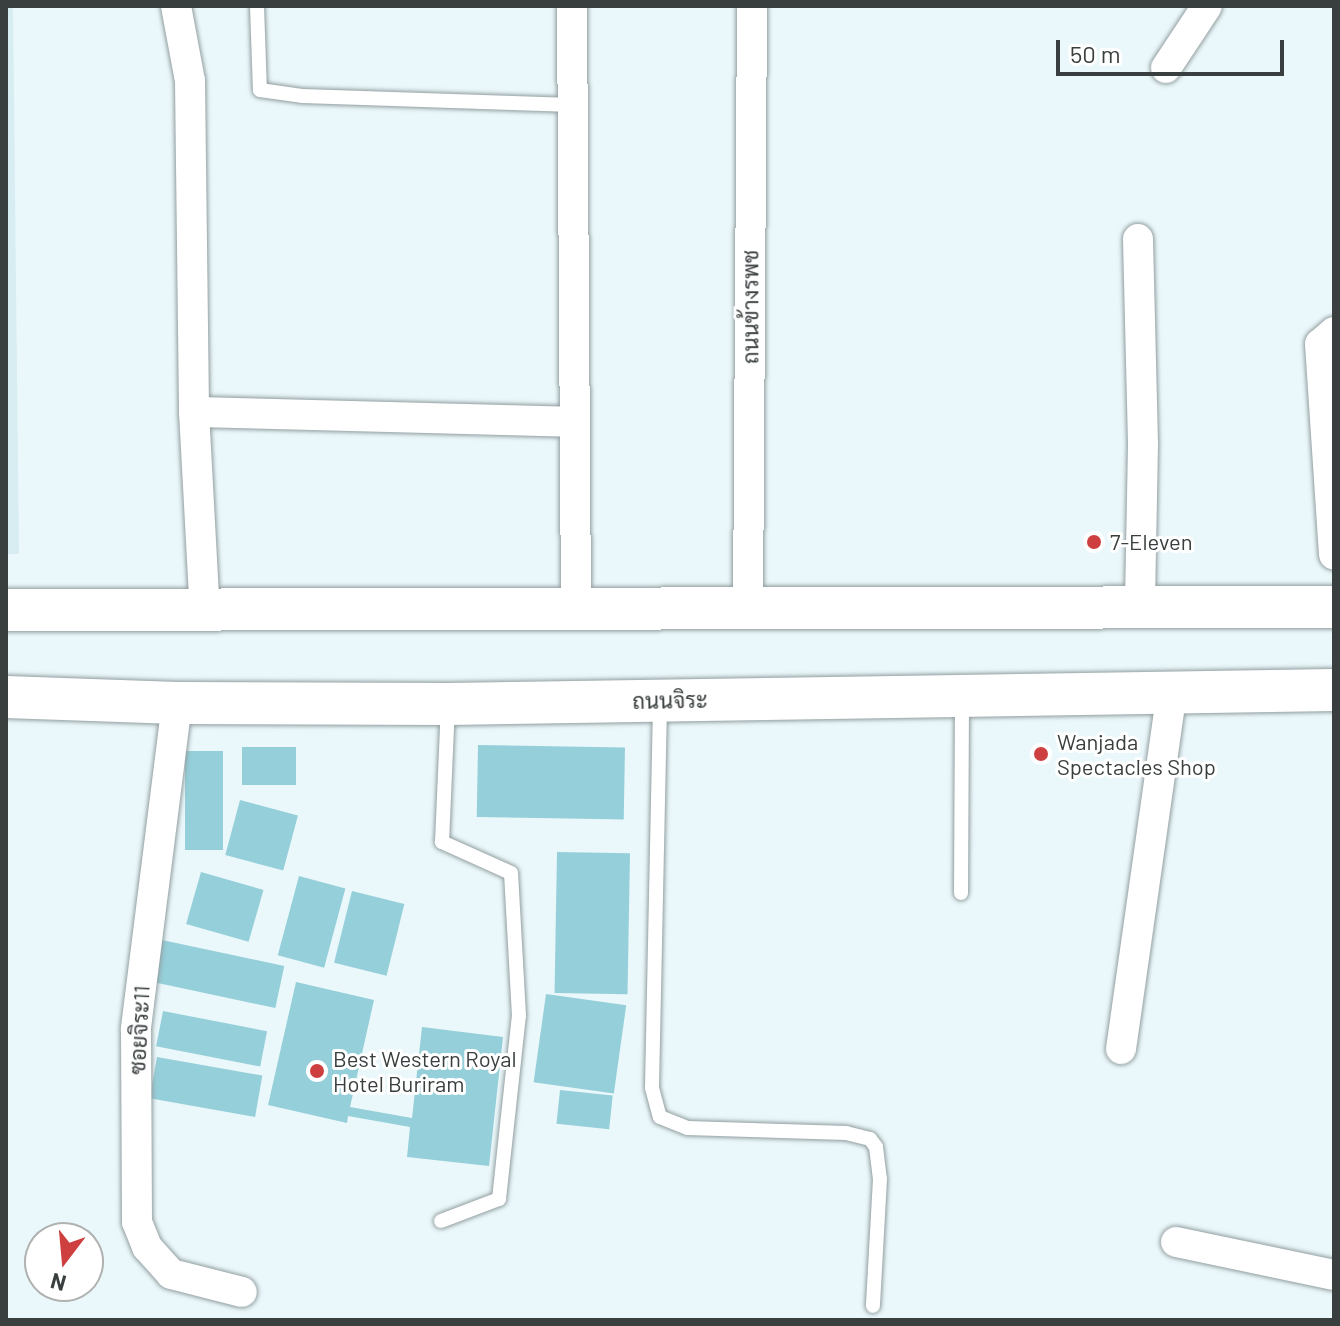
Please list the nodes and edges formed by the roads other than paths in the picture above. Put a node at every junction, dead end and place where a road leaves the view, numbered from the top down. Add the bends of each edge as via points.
1 (176, 6) edge
2 (257, 6) edge
3 (572, 6) edge
4 (752, 6) edge
5 (1207, 6) edge
6 (1166, 68) dead end
7 (573, 105) junction
8 (1138, 239) dead end
9 (1334, 332) edge
10 (194, 412) junction
11 (574, 422) junction
12 (1334, 555) edge
13 (1140, 607) junction
14 (1334, 607) edge
15 (748, 608) junction
16 (6, 610) edge
17 (576, 611) junction
18 (205, 612) junction
19 (1172, 690) junction
20 (1334, 690) edge
21 (962, 695) junction
22 (6, 697) edge
23 (660, 700) junction
24 (177, 703) junction
25 (448, 704) junction
26 (961, 893) dead end
27 (1121, 1049) dead end
28 (441, 1221) dead end
29 (1176, 1242) dead end
30 (1334, 1275) edge
31 (242, 1292) dead end
32 (873, 1306) dead end

1 - 10 street via 190,81
2 - 7 lane via 260,90
3 - 7 street
4 - 15 street, ถนนข้างรพช
5 - 6 street
7 - 11 street
8 - 13 street
9 - 12 street via 1320,344
10 - 11 street
10 - 18 street
11 - 17 street
13 - 14 main road
13 - 15 main road
15 - 17 main road
16 - 18 main road
17 - 18 main road
19 - 20 main road, ถนนจิระ
19 - 21 main road, ถนนจิระ
19 - 27 street
21 - 23 main road, ถนนจิระ
21 - 26 lane
22 - 24 main road, ถนนจิระ
23 - 25 main road, ถนนจิระ
23 - 32 lane via 652,1088 660,1117 687,1128 846,1133 870,1139 880,1179
24 - 25 main road, ถนนจิระ
24 - 31 street, ซอยจิระ11 via 136,1029 137,1222 147,1247 171,1274
25 - 28 lane via 442,842 511,873 519,1016 499,1199
29 - 30 street

